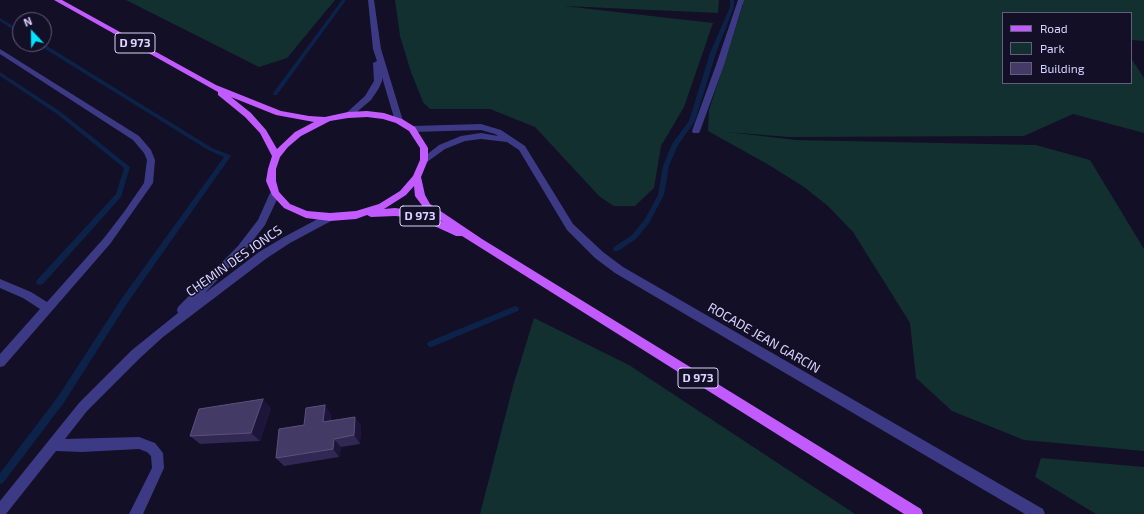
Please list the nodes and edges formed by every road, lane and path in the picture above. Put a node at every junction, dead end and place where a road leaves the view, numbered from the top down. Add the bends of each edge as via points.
1 (57, 0) edge
2 (371, 0) edge
3 (741, 0) edge
4 (377, 49) junction
5 (0, 51) edge
6 (213, 87) junction
7 (348, 115) junction
8 (328, 120) junction
9 (399, 121) junction
10 (412, 129) junction
11 (696, 131) dead end
12 (516, 143) junction
13 (276, 156) junction
14 (424, 160) junction
15 (417, 177) junction
16 (275, 193) junction
17 (356, 215) junction
18 (330, 218) junction
19 (479, 242) junction
20 (0, 283) edge
21 (48, 308) junction
22 (159, 334) junction
23 (0, 362) edge
24 (52, 445) junction
25 (0, 511) edge
26 (136, 514) edge
27 (916, 514) edge
28 (1038, 514) edge

1 - 6 main road, D 973
2 - 4 street
3 - 11 street
4 - 7 street via 378,81 375,88 368,98
4 - 9 street
5 - 21 street via 136,138 148,152 151,160 148,183 143,193 107,241
6 - 8 main road, D 973 via 279,113
6 - 13 main road, D 973 via 248,115 263,132
7 - 8 main road
7 - 9 main road via 384,116
8 - 13 main road via 298,134
9 - 10 main road
10 - 12 street, ROCADE JEAN GARCIN via 481,127 498,132
10 - 14 main road via 424,148
12 - 14 street via 496,137 464,138
12 - 28 street, ROCADE JEAN GARCIN via 528,157 570,227 619,270
13 - 16 main road via 271,181
14 - 15 main road
15 - 17 main road via 402,193 382,206
15 - 19 main road, D 973 via 420,196 427,206
16 - 18 main road via 293,209
16 - 22 street, CHEMIN DES JONCS via 262,222 241,249
17 - 18 main road
17 - 19 main road, D 973 via 404,212 418,215
18 - 22 street, CHEMIN DES JONCS via 262,255
19 - 27 main road, D 973
20 - 21 street
21 - 23 street
22 - 24 street, CHEMIN DES JONCS via 109,379
24 - 25 street, CHEMIN DES JONCS
24 - 26 street via 138,443 151,447 157,453 158,468

